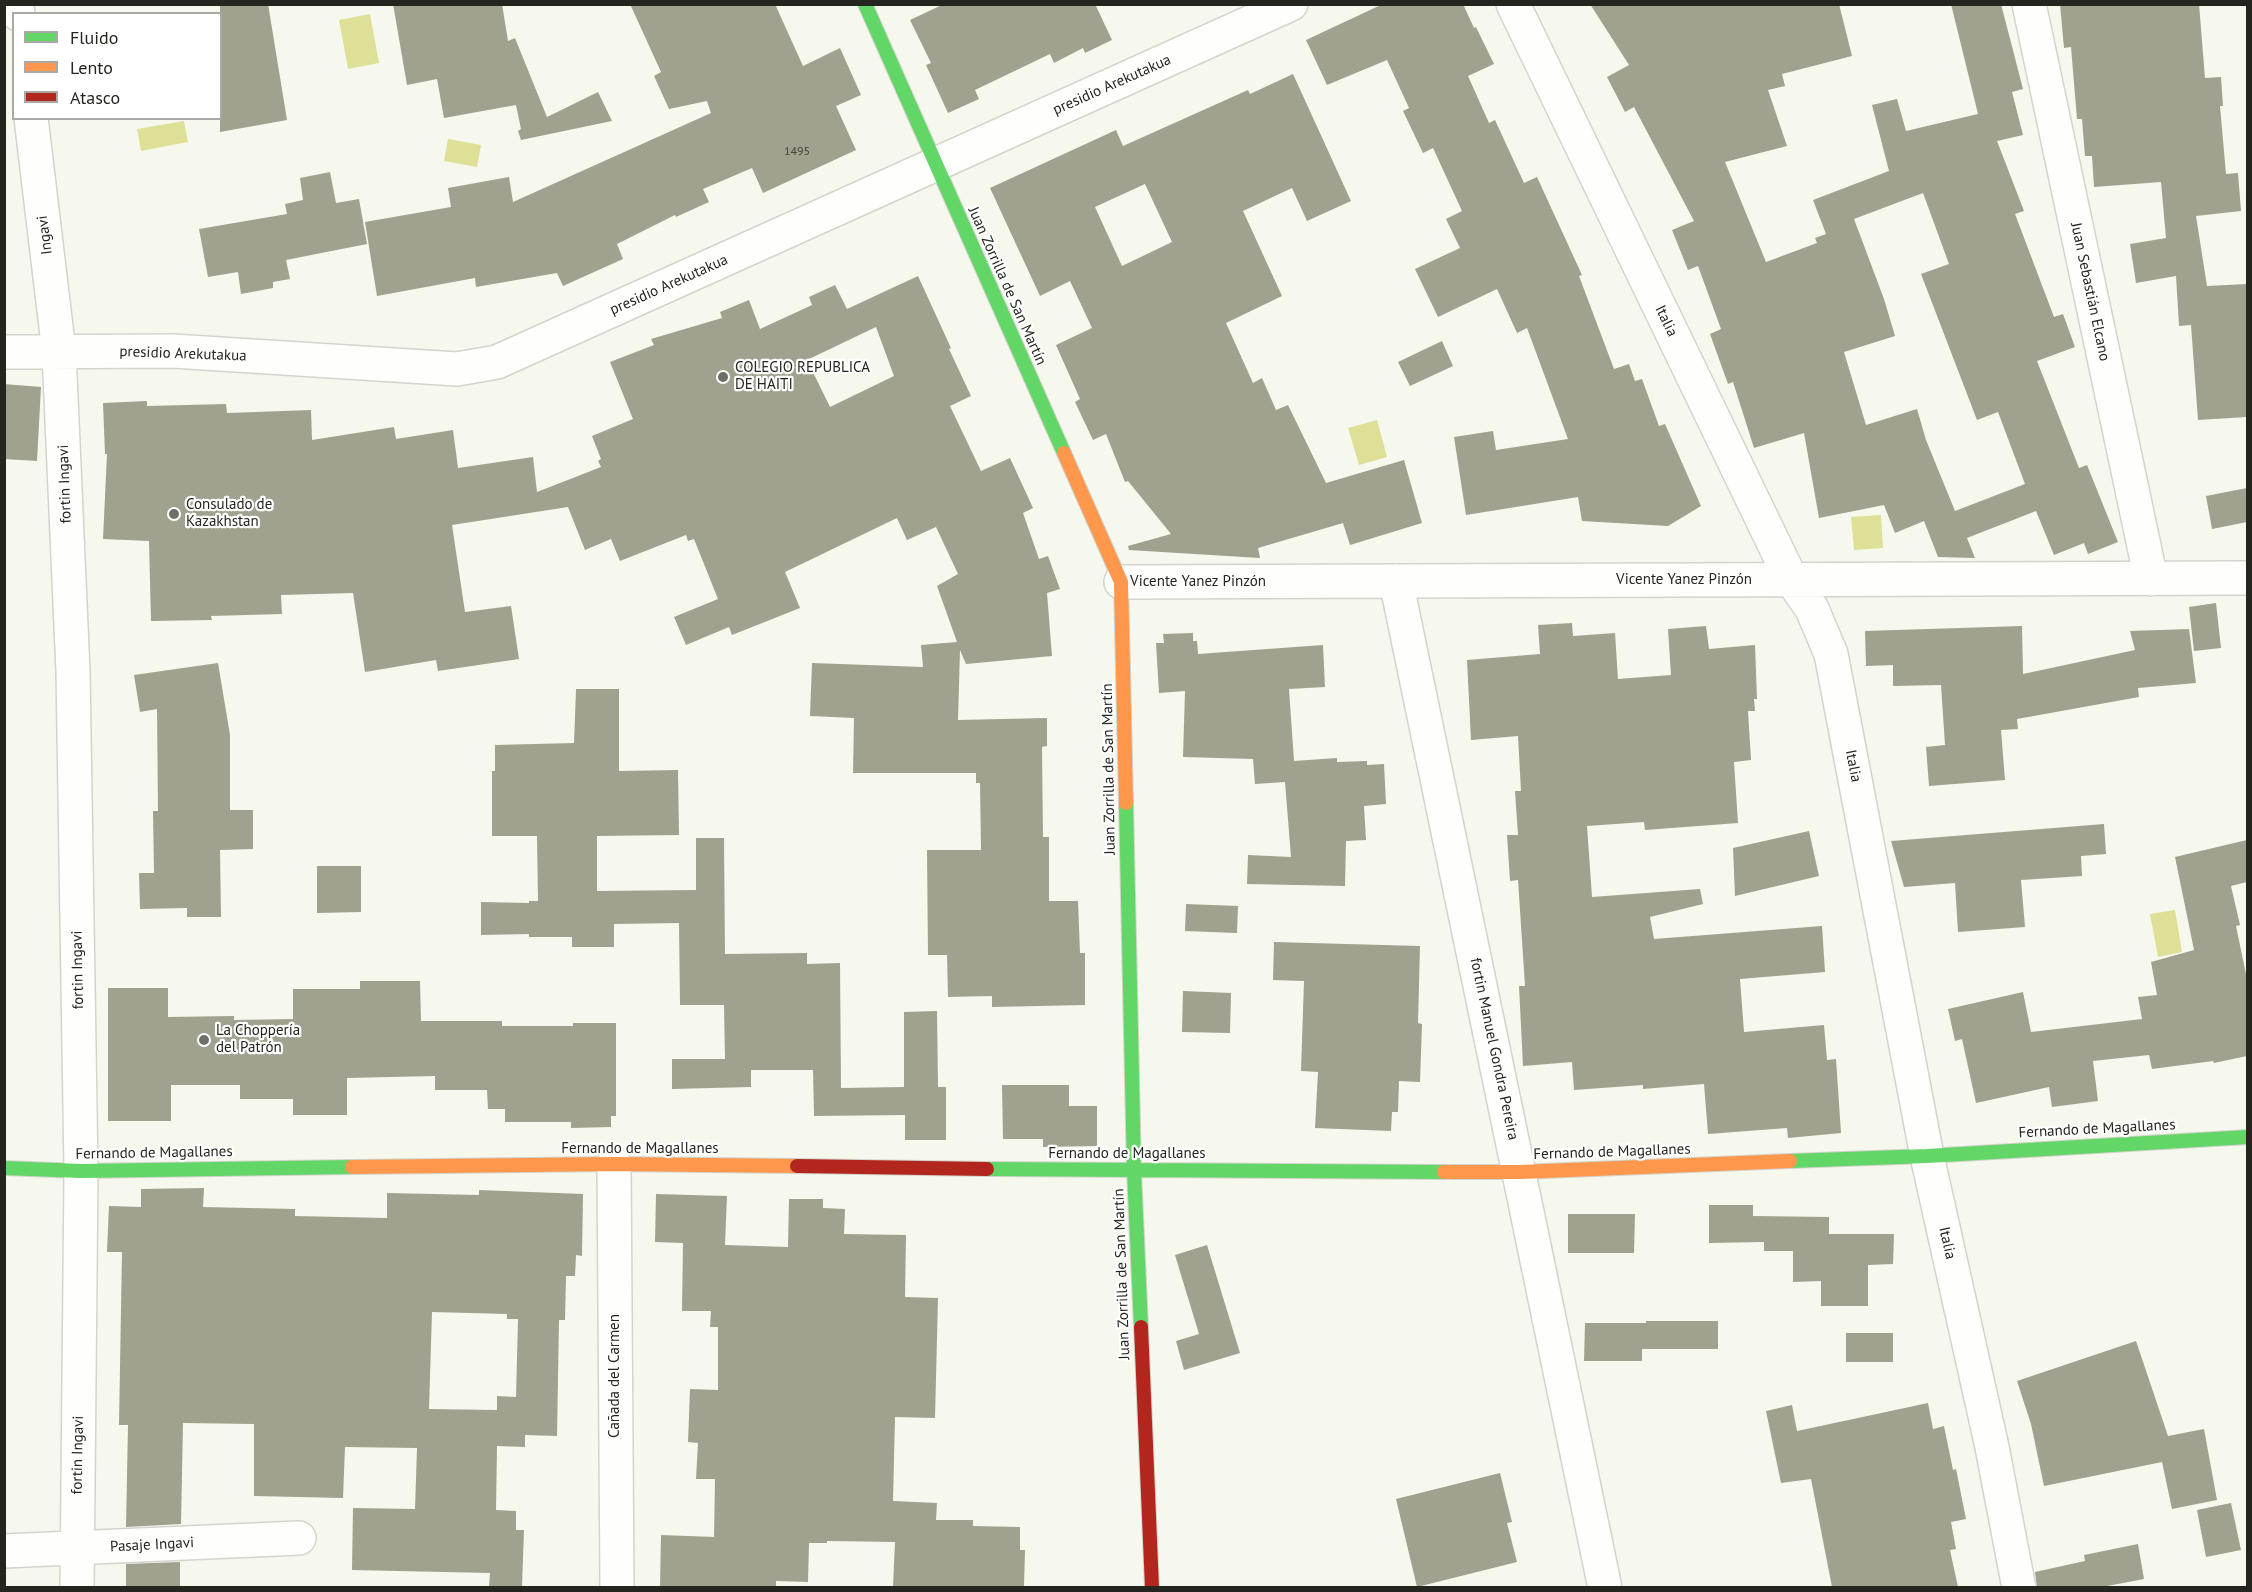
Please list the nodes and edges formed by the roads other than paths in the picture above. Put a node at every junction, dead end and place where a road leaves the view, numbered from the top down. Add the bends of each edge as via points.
1 (865, 4) edge
2 (1291, 4) edge
3 (1513, 4) edge
4 (2029, 4) edge
5 (31, 120) edge
6 (935, 165) junction
7 (4, 352) edge
8 (59, 352) junction
9 (2247, 578) edge
10 (1791, 579) junction
11 (2151, 579) junction
12 (1396, 581) junction
13 (1121, 582) junction
14 (2247, 1137) edge
15 (1927, 1156) junction
16 (614, 1164) junction
17 (4, 1168) edge
18 (81, 1171) junction
19 (1134, 1171) junction
20 (1520, 1172) junction
21 (299, 1538) dead end
22 (77, 1548) junction
23 (4, 1551) edge
24 (76, 1587) edge
25 (617, 1587) edge
26 (1152, 1587) edge
27 (1605, 1587) edge
28 (2019, 1587) edge

1 - 6 street, Juan Zorrilla de San Martín
2 - 6 street, presidio Arekutakua
3 - 10 street, Italia
4 - 11 street, Juan Sebastián Elcano
5 - 8 street, Ingavi
6 - 8 street, presidio Arekutakua via 497,362 457,369 173,351
6 - 13 street, Juan Zorrilla de San Martín
7 - 8 street, presidio Arekutakua
8 - 18 street, fortin Ingavi via 73,671
9 - 11 street, Vicente Yanez Pinzón
10 - 11 street, Vicente Yanez Pinzón
10 - 12 street, Vicente Yanez Pinzón
10 - 15 street, Italia via 1812,609 1831,654
12 - 13 street, Vicente Yanez Pinzón
12 - 20 street, fortin Manuel Gondra Pereira
13 - 19 street, Juan Zorrilla de San Martín
14 - 15 street, Fernando de Magallanes
15 - 20 street, Fernando de Magallanes
15 - 28 street, Italia
16 - 18 street, Fernando de Magallanes
16 - 19 street, Fernando de Magallanes
16 - 25 street, Cañada del Carmen
17 - 18 street, Fernando de Magallanes
18 - 22 street, fortin Ingavi
19 - 20 street, Fernando de Magallanes
19 - 26 street, Juan Zorrilla de San Martín
20 - 27 street, fortin Manuel Gondra Pereira
21 - 22 street, Pasaje Ingavi
22 - 23 street, Pasaje Ingavi
22 - 24 street, fortin Ingavi

